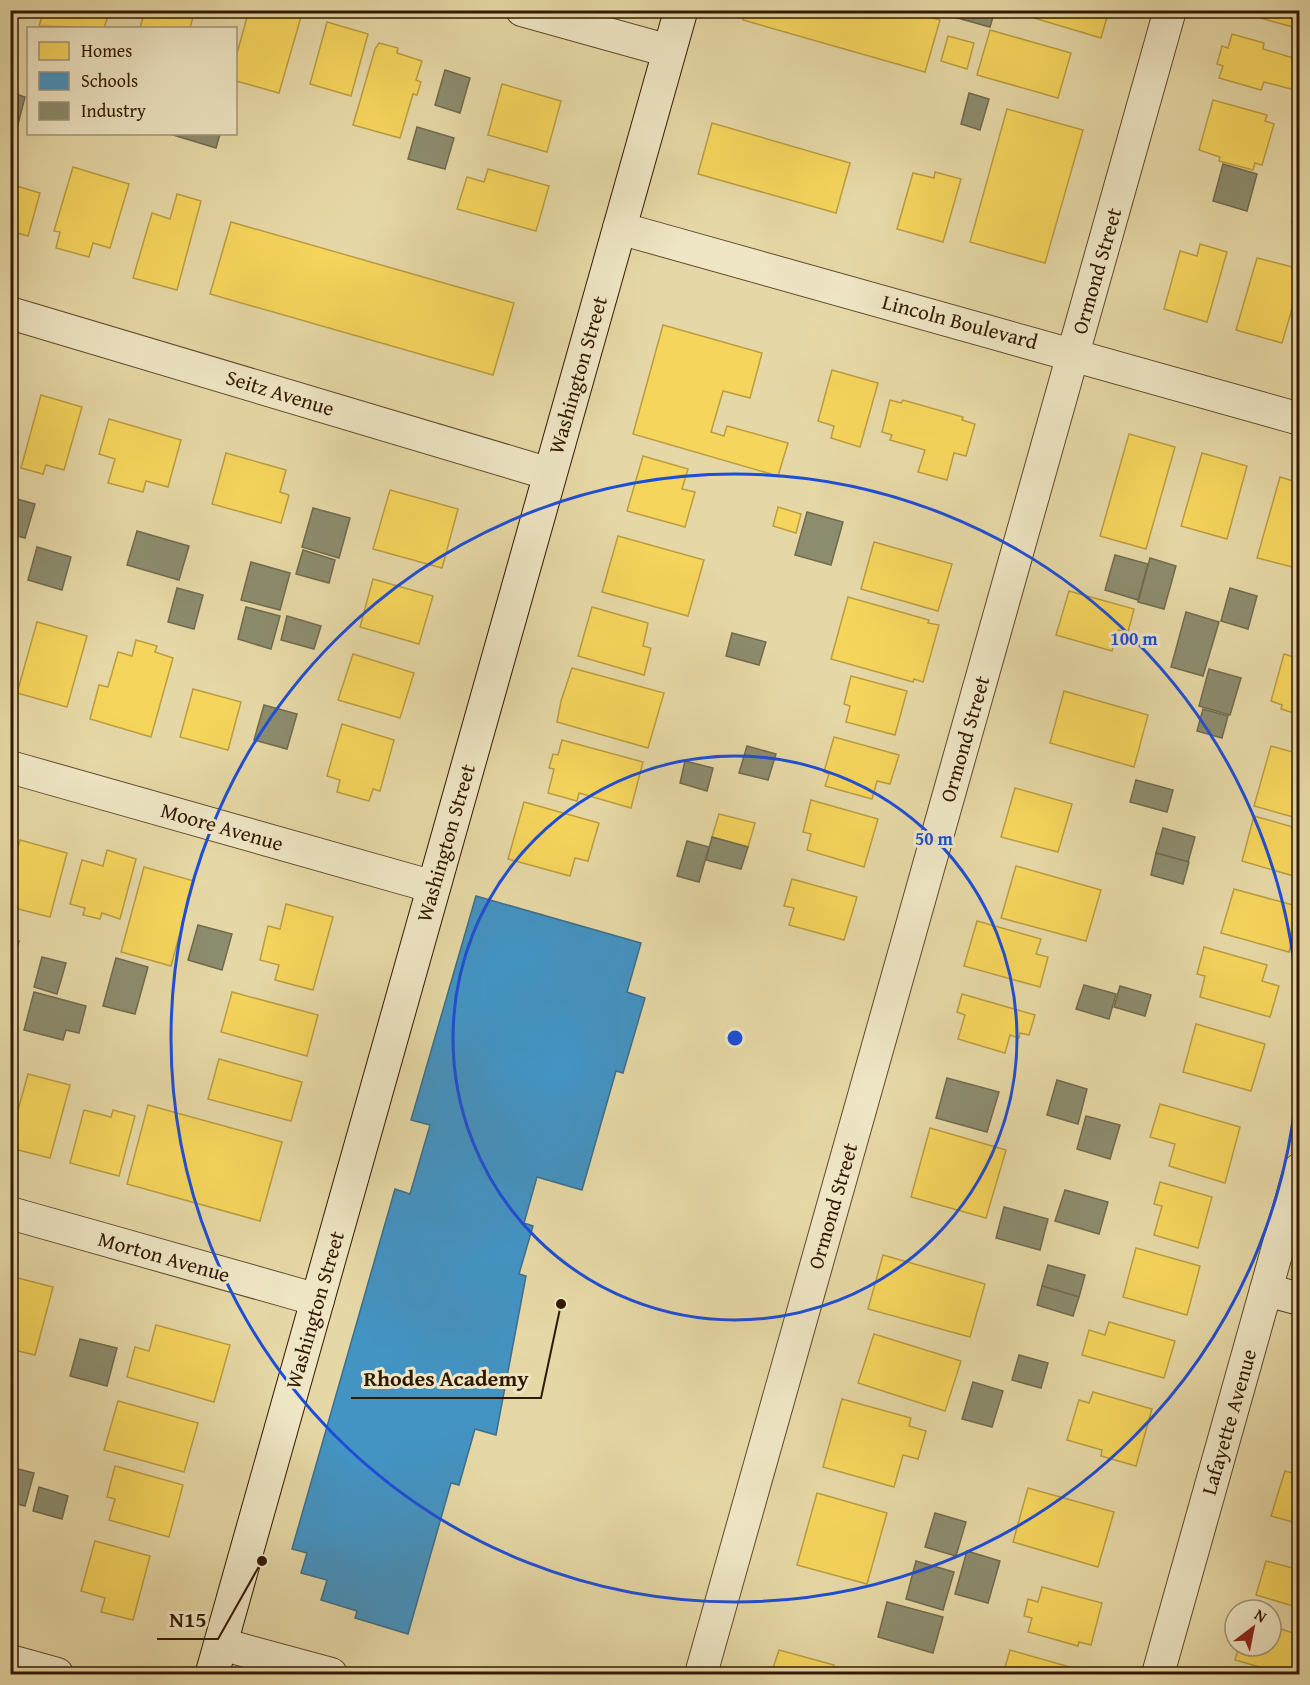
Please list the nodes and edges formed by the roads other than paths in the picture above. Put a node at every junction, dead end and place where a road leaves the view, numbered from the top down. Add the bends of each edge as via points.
1 (522, 10) edge
2 (681, 10) edge
3 (1170, 10) edge
4 (669, 51) junction
5 (619, 228) junction
6 (10, 313) edge
7 (1074, 354) junction
8 (1299, 419) edge
9 (550, 474) junction
10 (10, 767) edge
11 (434, 887) junction
12 (1299, 1169) edge
13 (10, 1213) edge
14 (1266, 1290) junction
15 (1299, 1299) edge
16 (318, 1300) junction
17 (221, 1644) junction
18 (10, 1661) edge
19 (57, 1674) edge
20 (212, 1674) edge
21 (331, 1674) edge
22 (701, 1674) edge
23 (1158, 1674) edge

1 - 4 street
2 - 4 main road, Washington Street
3 - 7 street, Ormond Street
4 - 5 main road, Washington Street
5 - 7 street, Lincoln Boulevard
5 - 9 main road, Washington Street
6 - 9 street, Seitz Avenue
7 - 8 street, Lincoln Boulevard
7 - 22 street, Ormond Street
9 - 11 main road, Washington Street
10 - 11 street, Moore Avenue
11 - 16 main road, Washington Street
12 - 14 street, Lafayette Avenue
13 - 16 street, Morton Avenue
14 - 15 street
14 - 23 street, Lafayette Avenue
16 - 17 main road, Washington Street
17 - 20 main road, Washington Street
17 - 21 street
18 - 19 street

